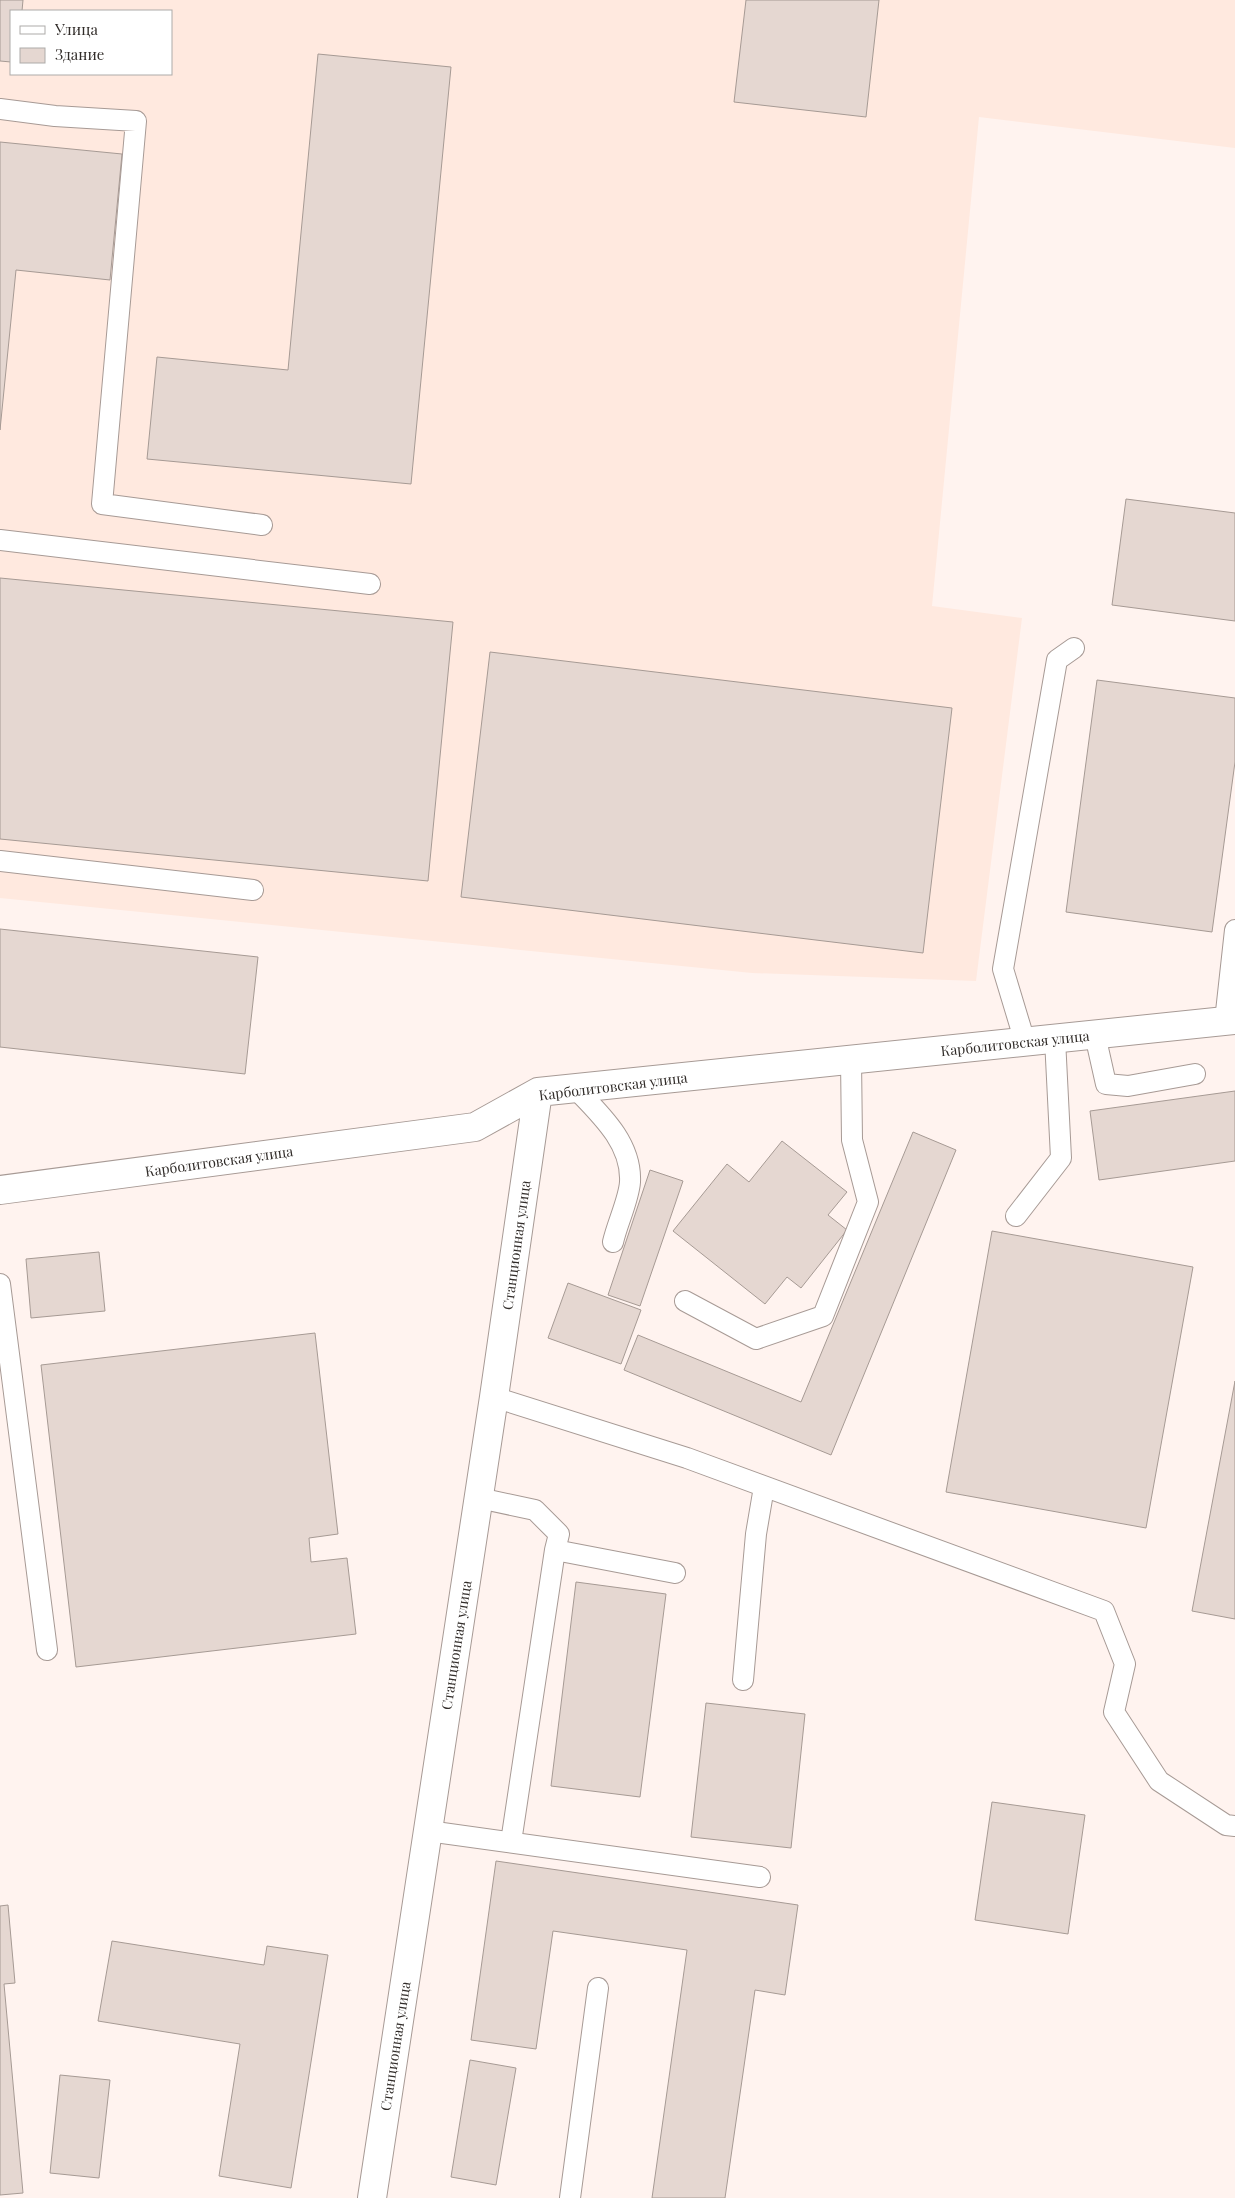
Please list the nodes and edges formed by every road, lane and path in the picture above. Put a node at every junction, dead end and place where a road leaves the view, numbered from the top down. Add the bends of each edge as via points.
1 (0, 109) edge
2 (262, 525) dead end
3 (0, 540) edge
4 (370, 584) dead end
5 (1074, 648) dead end
6 (0, 861) edge
7 (253, 890) dead end
8 (1235, 930) edge
9 (1230, 1021) edge
10 (1095, 1034) junction
11 (1055, 1039) junction
12 (1026, 1042) junction
13 (851, 1060) junction
14 (1194, 1074) dead end
15 (575, 1088) junction
16 (538, 1092) junction
17 (0, 1190) edge
18 (1016, 1216) dead end
19 (613, 1242) dead end
20 (0, 1284) edge
21 (685, 1302) dead end
22 (494, 1397) junction
23 (764, 1487) junction
24 (479, 1498) junction
25 (555, 1550) junction
26 (675, 1573) dead end
27 (47, 1650) dead end
28 (743, 1680) dead end
29 (1235, 1826) edge
30 (428, 1831) junction
31 (511, 1842) junction
32 (760, 1877) dead end
33 (598, 1988) dead end
34 (372, 2198) edge
35 (570, 2198) edge

1 - 2 lane via 136,121 102,504
3 - 4 lane
5 - 12 lane via 1057,660 1002,969
6 - 7 lane
8 - 9 lane
9 - 10 street, Карболитовская улица
10 - 11 street, Карболитовская улица
10 - 14 lane via 1106,1084 1128,1086
11 - 12 street, Карболитовская улица
11 - 18 lane via 1061,1158
12 - 13 street, Карболитовская улица
13 - 15 street, Карболитовская улица
13 - 21 lane via 852,1140 868,1202 823,1316 756,1339
15 - 16 street, Карболитовская улица
15 - 19 lane via 604,1118 627,1154 630,1183
16 - 17 street, Карболитовская улица via 475,1127
16 - 22 street, Станционная улица
20 - 27 lane
22 - 23 lane via 687,1458
22 - 24 street, Станционная улица
23 - 28 lane via 756,1534
23 - 29 lane via 1104,1611 1125,1664 1114,1712 1159,1781 1226,1825
24 - 25 lane via 535,1510 559,1534
24 - 30 street, Станционная улица
25 - 26 lane
25 - 31 lane
30 - 31 lane
30 - 34 street, Станционная улица
31 - 32 lane
33 - 35 lane

